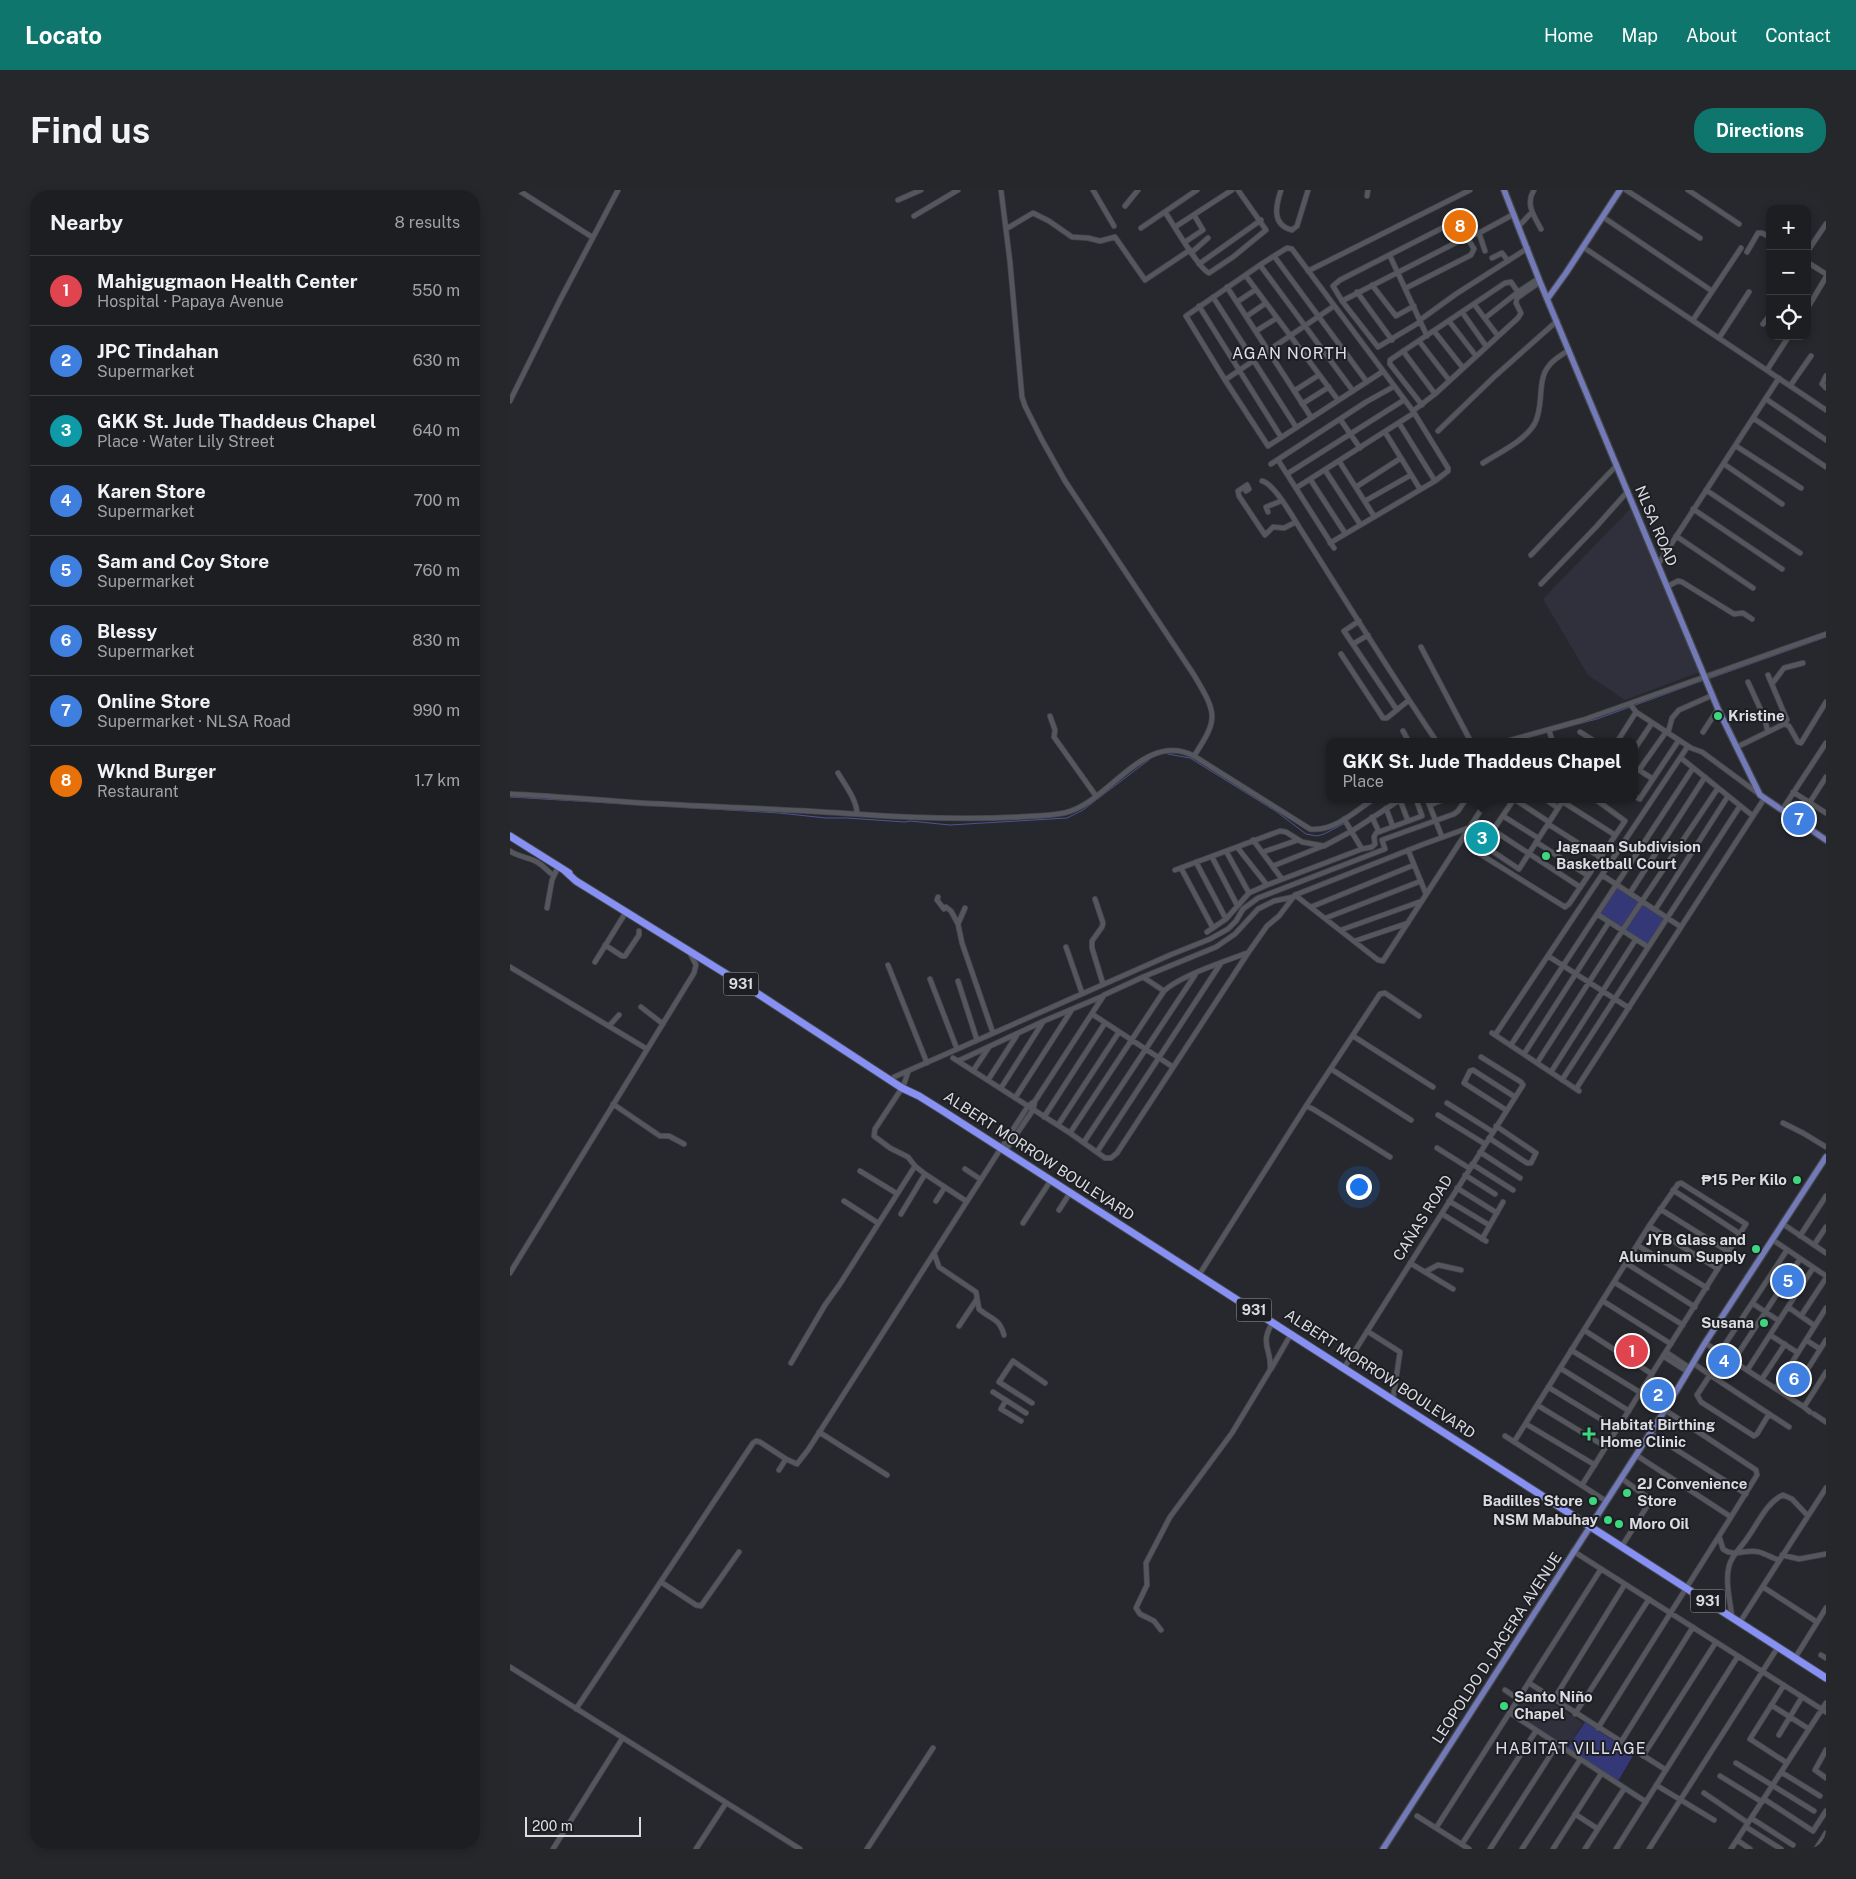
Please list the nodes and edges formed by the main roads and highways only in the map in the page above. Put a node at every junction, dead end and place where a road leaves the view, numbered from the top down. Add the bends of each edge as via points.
1 (1504, 190) edge
2 (1620, 190) edge
3 (1548, 298) junction
4 (510, 836) edge
5 (1826, 840) edge
6 (562, 869) junction
7 (903, 1086) junction
8 (1826, 1157) edge
9 (1590, 1525) junction
10 (1826, 1678) edge
11 (1385, 1848) edge

1 - 3 main road, NLSA ROAD
2 - 3 main road
3 - 5 main road, NLSA ROAD via 1718,709 1762,797
4 - 6 highway, ALBERT MORROW BOULEVARD / 931
6 - 7 highway, ALBERT MORROW BOULEVARD / 931 via 576,881
6 - 7 highway, ALBERT MORROW BOULEVARD / 931 via 722,967 894,1077
7 - 9 highway, ALBERT MORROW BOULEVARD / 931
8 - 9 main road, LEOPOLDO D. DACERA AVENUE
9 - 10 highway, ALBERT MORROW BOULEVARD / 931
9 - 11 main road, LEOPOLDO D. DACERA AVENUE

